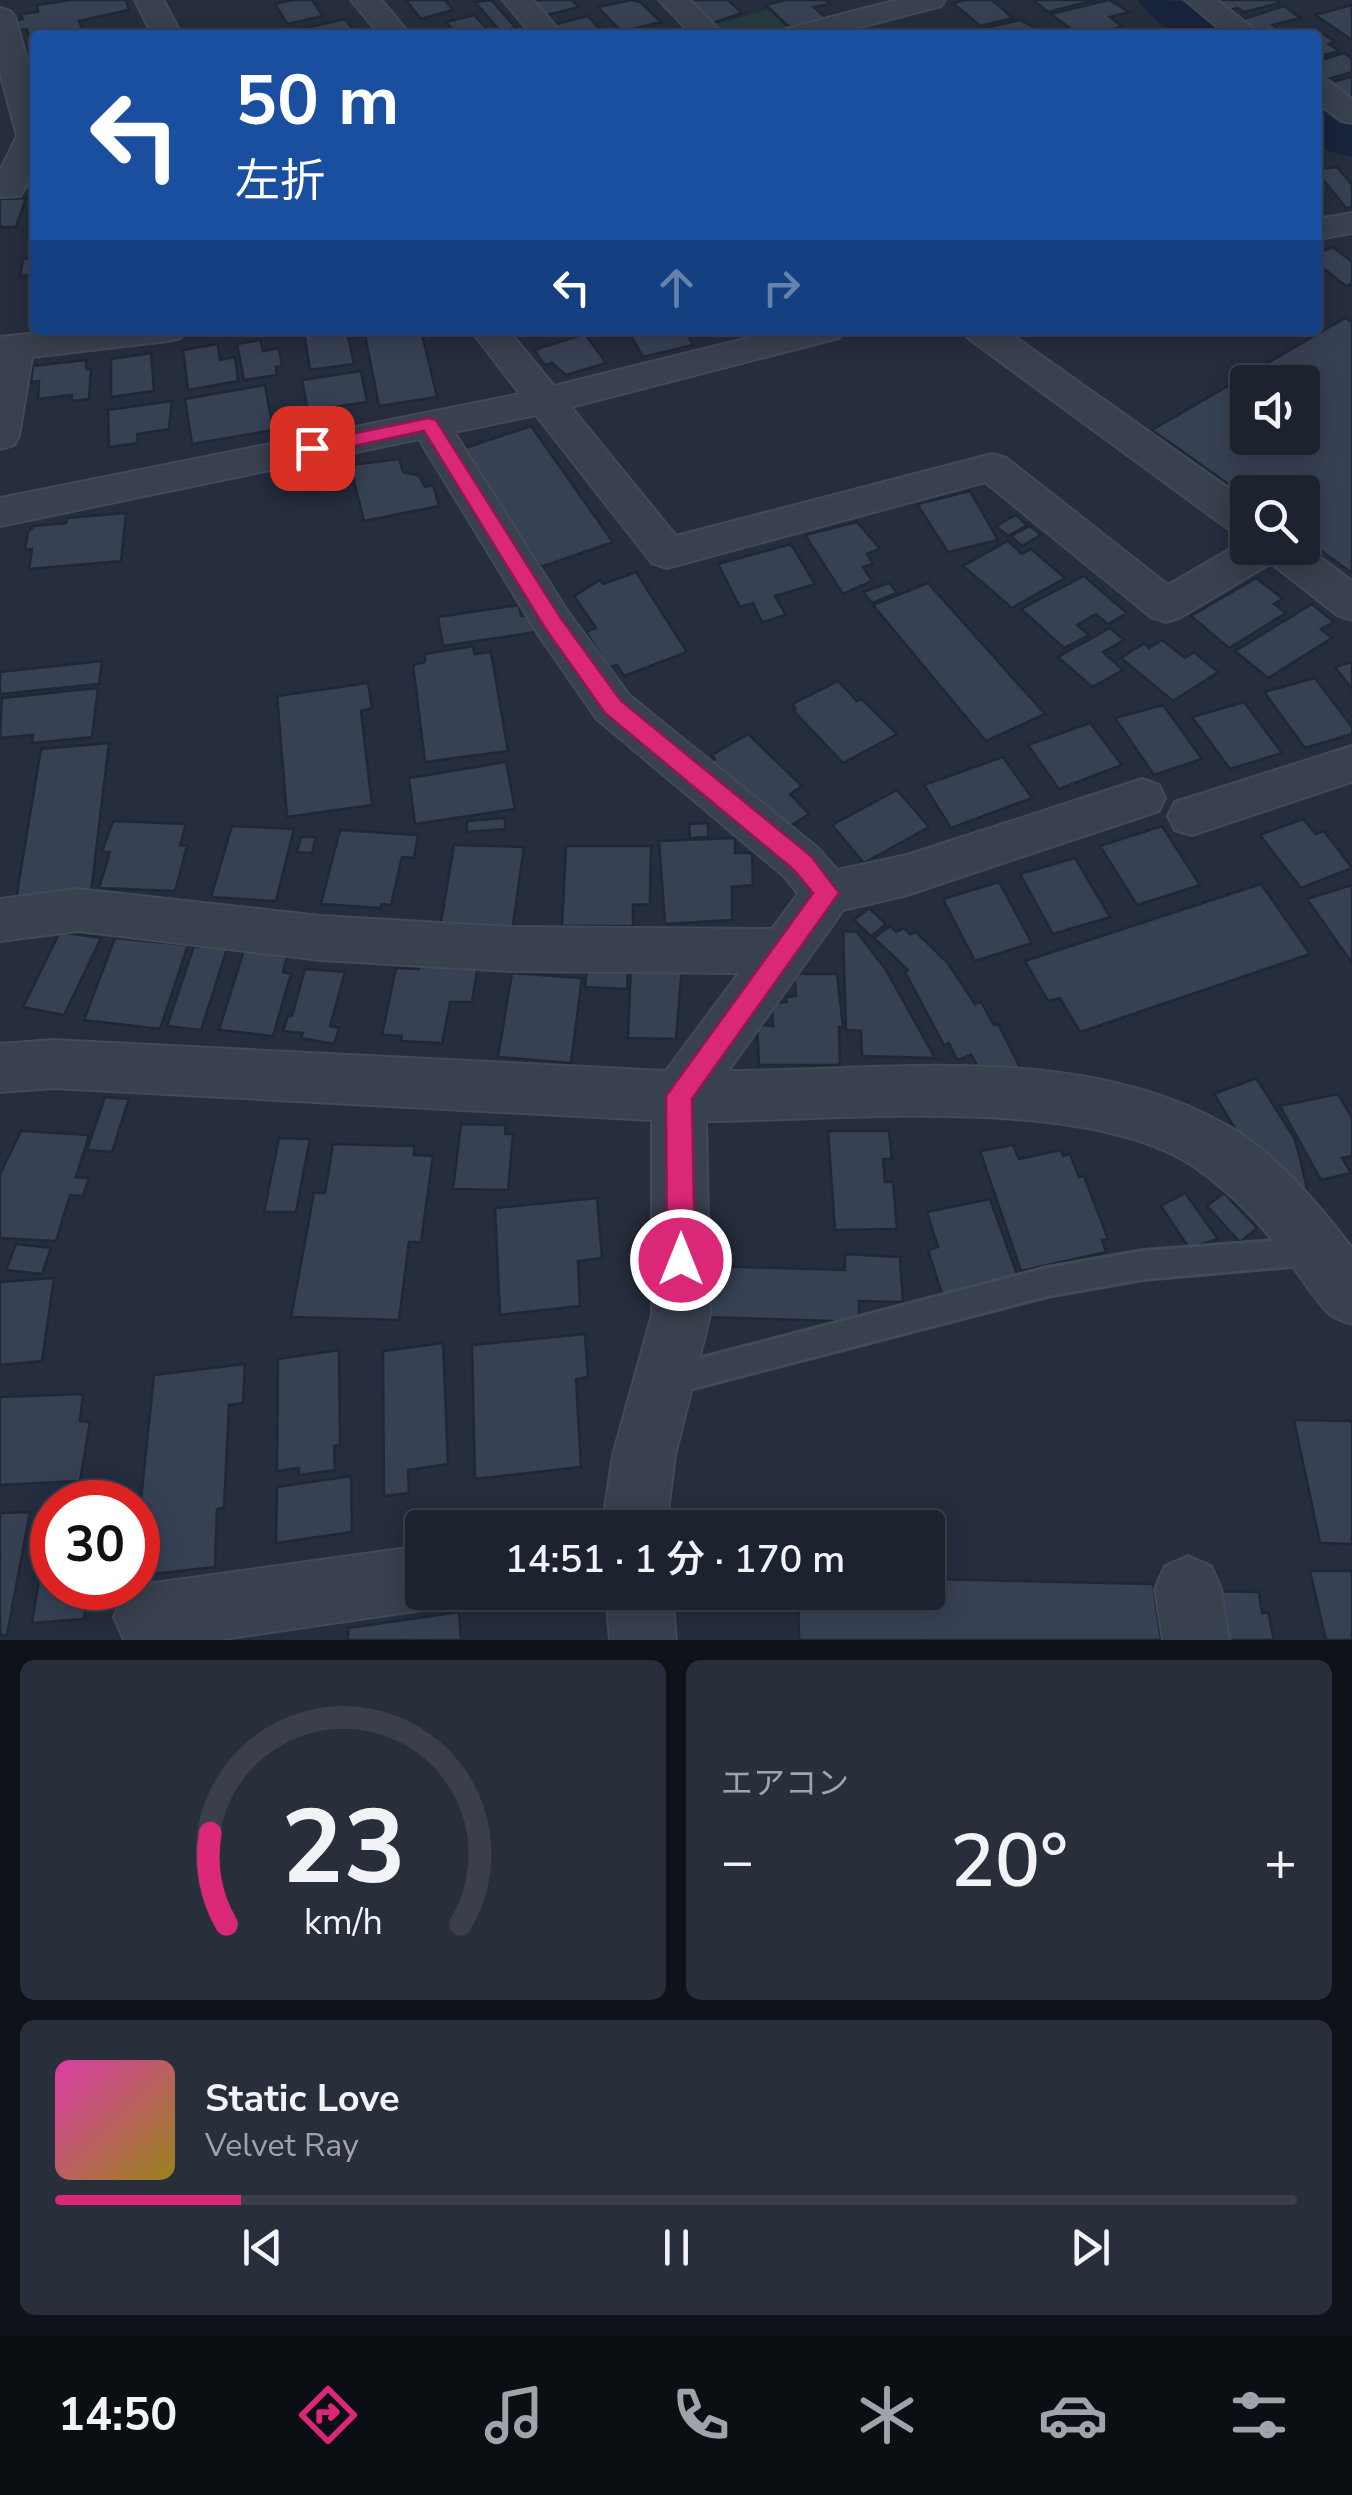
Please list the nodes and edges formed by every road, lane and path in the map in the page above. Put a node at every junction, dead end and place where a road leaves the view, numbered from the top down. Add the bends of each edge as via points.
1 (149, 0) edge
2 (365, 0) edge
3 (516, 0) edge
4 (673, 0) edge
5 (931, 0) edge
6 (1199, 0) edge
7 (859, 8) edge
8 (0, 17) edge
9 (164, 30) edge
10 (391, 30) edge
11 (543, 30) edge
12 (703, 30) edge
13 (807, 30) edge
14 (1239, 30) edge
15 (24, 62) edge
16 (1322, 91) edge
17 (30, 106) edge
18 (1352, 114) edge
19 (0, 133) edge
20 (30, 136) edge
21 (30, 147) edge
22 (14, 189) edge
23 (1352, 223) edge
24 (1322, 228) edge
25 (126, 335) edge
26 (493, 335) edge
27 (783, 335) edge
28 (988, 335) edge
29 (732, 341) edge
30 (8, 349) edge
31 (545, 401) junction
32 (429, 424) junction
33 (0, 436) edge
34 (1230, 510) edge
35 (0, 512) edge
36 (1236, 565) edge
37 (1302, 565) edge
38 (1352, 604) edge
39 (1352, 764) edge
40 (1142, 798) dead end
41 (1192, 816) dead end
42 (827, 893) junction
43 (0, 920) edge
44 (788, 951) junction
45 (0, 1068) edge
46 (679, 1096) junction
47 (1341, 1262) edge
48 (663, 1382) junction
49 (636, 1510) edge
50 (405, 1580) edge
51 (641, 1610) edge
52 (147, 1617) dead end
53 (643, 1640) edge

1 - 9 street
2 - 10 street
3 - 11 street
4 - 12 street
5 - 7 street
6 - 14 street
7 - 13 street
8 - 15 street
15 - 17 street
16 - 18 street
19 - 20 street
21 - 22 street
23 - 24 street
25 - 30 street
26 - 31 street
27 - 29 street
28 - 34 street
29 - 31 street
30 - 33 street
31 - 32 street
31 - 36 street via 667,554 992,467 1166,606
32 - 35 street
32 - 42 street via 552,623 613,707 802,863
37 - 38 street
39 - 41 street
40 - 42 street via 907,875
42 - 44 street
43 - 44 street via 78,910 321,938 492,948
44 - 46 street
45 - 46 street via 53,1064
46 - 47 street via 995,1094 1127,1111 1191,1134 1250,1176
46 - 48 street via 680,1315
47 - 48 lane via 1143,1265 1048,1282
48 - 49 street
50 - 52 street
51 - 53 street

